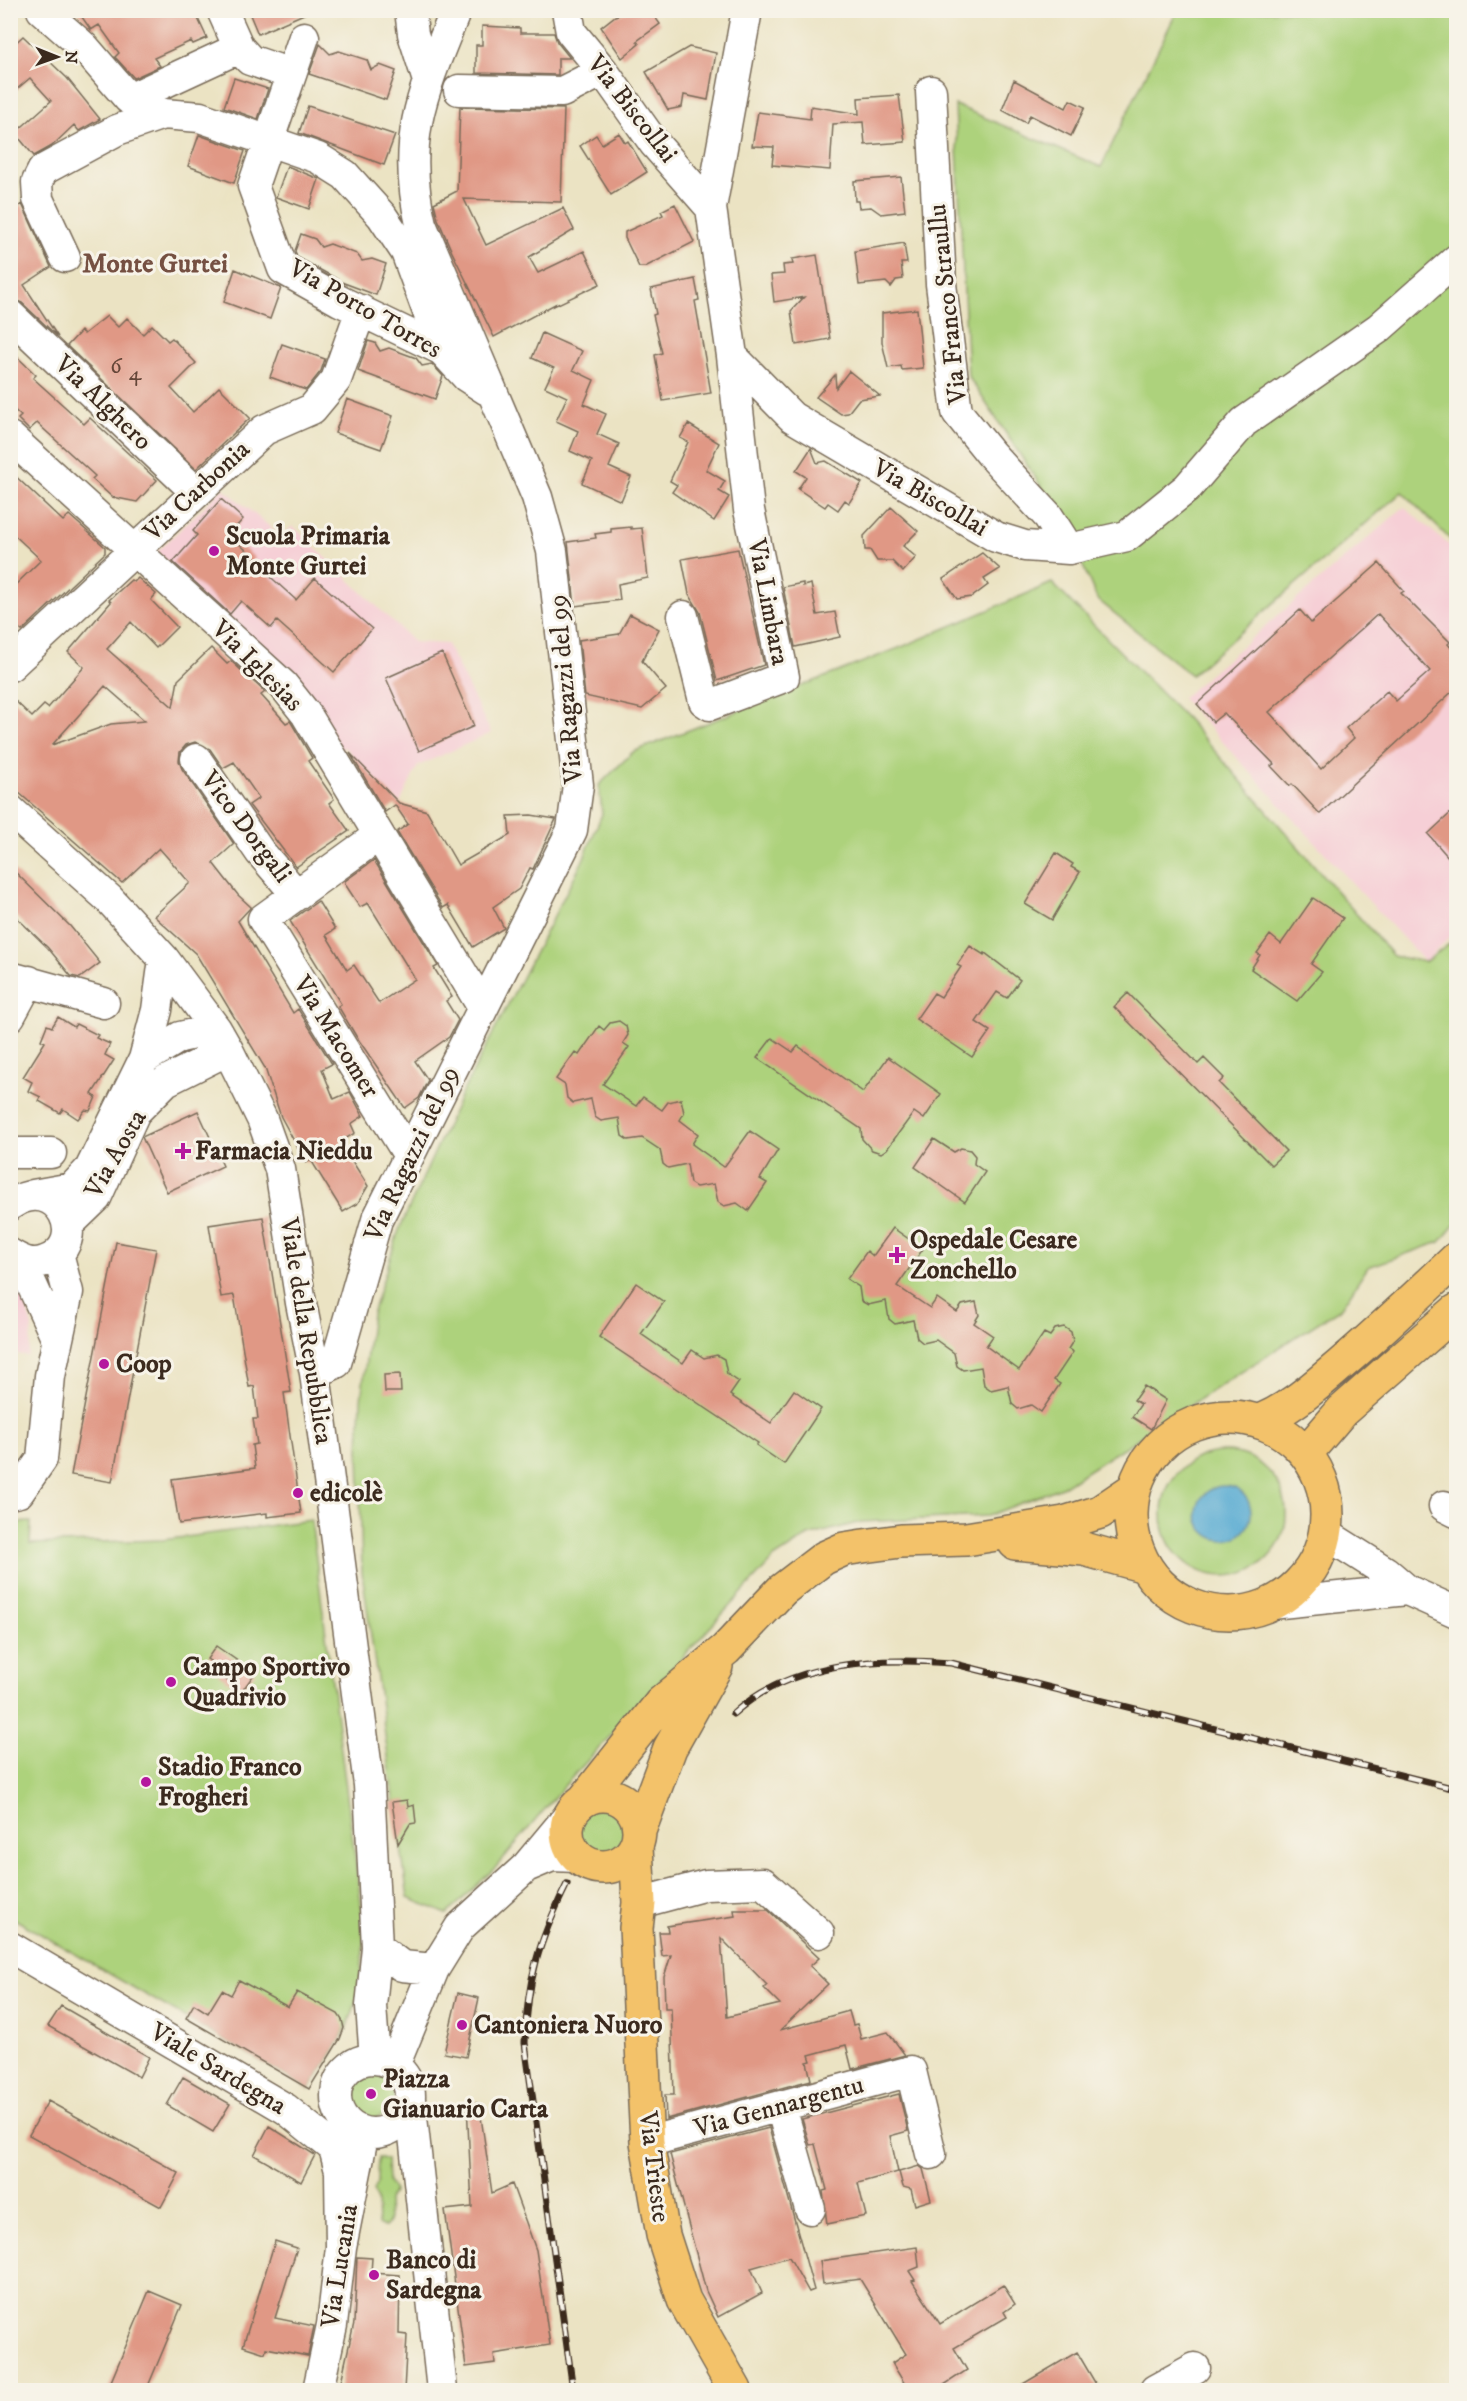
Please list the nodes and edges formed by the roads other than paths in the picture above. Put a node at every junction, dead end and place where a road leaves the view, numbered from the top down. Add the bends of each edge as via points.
1 (42, 10) edge
2 (222, 10) edge
3 (410, 10) edge
4 (456, 10) edge
5 (567, 10) edge
6 (747, 10) edge
7 (304, 37) dead end
8 (239, 48) junction
9 (603, 71) junction
10 (291, 75) junction
11 (428, 81) junction
12 (459, 90) dead end
13 (931, 92) dead end
14 (133, 99) junction
15 (163, 114) junction
16 (268, 141) junction
17 (711, 208) junction
18 (65, 256) dead end
19 (1456, 260) edge
20 (362, 310) junction
21 (10, 315) edge
22 (442, 350) junction
23 (732, 356) junction
24 (492, 394) junction
25 (10, 437) edge
26 (195, 491) junction
27 (1069, 549) junction
28 (134, 550) junction
29 (683, 616) dead end
30 (13, 660) edge
31 (196, 759) dead end
32 (10, 810) edge
33 (379, 835) junction
34 (296, 894) junction
35 (164, 959) junction
36 (15, 972) edge
37 (104, 1003) dead end
38 (482, 1006) junction
39 (10, 1016) edge
40 (222, 1039) junction
41 (144, 1059) junction
42 (10, 1153) edge
43 (51, 1153) dead end
44 (408, 1154) junction
45 (18, 1199) edge
46 (68, 1225) junction
47 (58, 1253) junction
48 (16, 1257) edge
49 (1456, 1259) edge
50 (1456, 1311) edge
51 (57, 1340) junction
52 (315, 1373) junction
53 (1260, 1421) junction
54 (1306, 1452) junction
55 (1134, 1489) junction
56 (10, 1494) edge
57 (1326, 1534) junction
58 (966, 1539) junction
59 (1145, 1566) junction
60 (1407, 1590) junction
61 (1271, 1605) junction
62 (1456, 1612) edge
63 (726, 1649) junction
64 (578, 1806) junction
65 (638, 1839) junction
66 (582, 1861) junction
67 (526, 1867) junction
68 (638, 1916) junction
69 (819, 1933) dead end
70 (10, 1947) edge
71 (377, 1947) junction
72 (443, 1970) junction
73 (379, 2060) junction
74 (409, 2093) junction
75 (781, 2107) junction
76 (286, 2109) junction
77 (356, 2132) junction
78 (647, 2142) junction
79 (931, 2154) dead end
80 (810, 2209) dead end
81 (341, 2247) junction
82 (1195, 2368) dead end
83 (318, 2391) edge
84 (441, 2391) edge
85 (735, 2391) edge
86 (1155, 2391) edge

1 - 14 street
2 - 8 street
3 - 11 street
4 - 11 street, Via Ragazzi del 99
5 - 9 street, Via Biscollai via 571,32
6 - 17 street
7 - 10 street, Via Porto Torres
8 - 10 street via 250,60
8 - 14 street
9 - 12 street via 562,92
9 - 17 street, Via Biscollai via 654,143
10 - 16 street, Via Porto Torres
11 - 24 street, Via Ragazzi del 99 via 415,125 412,190 421,224
13 - 27 street, Via Franco Straullu via 941,284 957,412 1048,516
14 - 15 street
15 - 16 street via 200,117
15 - 18 street via 117,130 43,170 37,182 38,199
16 - 20 street, Via Porto Torres via 253,186 283,269
16 - 22 street via 318,158 345,175 382,216 406,252
17 - 23 street
19 - 27 street, Via Biscollai via 1379,328 1244,422 1187,488 1127,536
20 - 22 street, Via Porto Torres
20 - 26 street, Via Carbonia via 336,380 312,409 264,430
21 - 26 street, Via Alghero
22 - 24 street, Via Porto Torres via 467,377
23 - 27 street, Via Biscollai via 792,417 996,537 1025,546
23 - 29 street, Via Limbara via 749,510 784,677 710,705 704,701
24 - 38 street, Via Ragazzi del 99 via 537,496 552,551 578,785 572,830
25 - 28 street, Via Iglesias
26 - 28 street, Via Carbonia
28 - 30 street, Via Carbonia
28 - 33 street, Via Iglesias via 283,685 306,714
31 - 34 street, Vico Dorgali via 260,852
32 - 35 street, Viale della Repubblica via 108,899
33 - 34 street
33 - 38 street, Via Iglesias
34 - 44 street, Via Macomer via 263,919
35 - 40 street, Viale della Repubblica
35 - 41 street, Via Aosta via 158,1010
36 - 37 street
36 - 39 street
38 - 44 street, Via Ragazzi del 99
40 - 41 street via 180,1037
40 - 46 street, Via Aosta via 166,1081 135,1112 96,1198
40 - 52 street, Viale della Repubblica via 262,1119 280,1169
41 - 45 street, Via Aosta via 90,1169 72,1188
42 - 43 street
44 - 52 street, Via Ragazzi del 99 via 377,1220 336,1363
45 - 46 street, Via Aosta via 52,1200
46 - 47 street, Via Aosta via 68,1235
47 - 48 street via 41,1263
47 - 51 street via 68,1292
48 - 51 street
49 - 53 main road via 1387,1325 1303,1396
50 - 54 main road via 1342,1411
51 - 56 street via 42,1459 19,1492
52 - 71 street, Viale della Repubblica via 369,1785
53 - 54 main road via 1277,1428
53 - 55 main road via 1238,1416 1193,1423 1156,1449
54 - 57 main road via 1325,1491
55 - 58 main road via 1100,1512 1064,1523
55 - 59 main road via 1134,1541
57 - 60 street
57 - 61 main road via 1307,1576
58 - 59 main road via 1084,1549
58 - 63 main road via 863,1546 824,1558 782,1590
59 - 61 main road via 1160,1585 1201,1609 1236,1612
60 - 61 street
60 - 62 street
63 - 64 main road via 661,1703
63 - 65 main road via 670,1748
64 - 65 main road via 604,1795 621,1800 634,1813
64 - 66 main road via 566,1836
64 - 67 street
65 - 66 main road via 629,1856 610,1868
65 - 68 main road, Via Trieste
66 - 67 street via 552,1856
66 - 68 main road, Via Trieste via 611,1883
67 - 72 street via 460,1927
68 - 69 street via 705,1885 763,1883
68 - 78 main road, Via Trieste
70 - 76 street, Viale Sardegna
71 - 72 street via 402,1966
71 - 73 street, Viale della Repubblica via 371,2006
72 - 73 street via 399,2054
72 - 74 street
73 - 74 street via 402,2074
73 - 77 street via 353,2066 338,2084 337,2107
74 - 77 street via 404,2116 390,2129
74 - 84 street
75 - 78 street, Via Gennargentu
75 - 79 street, Via Gennargentu via 911,2071
75 - 80 street
76 - 77 street
76 - 81 street, Viale Sardegna via 334,2148 340,2171
77 - 81 street, Via Lucania
78 - 85 main road, Via Trieste via 663,2235 684,2300
81 - 83 street, Via Lucania via 332,2325
82 - 86 street

